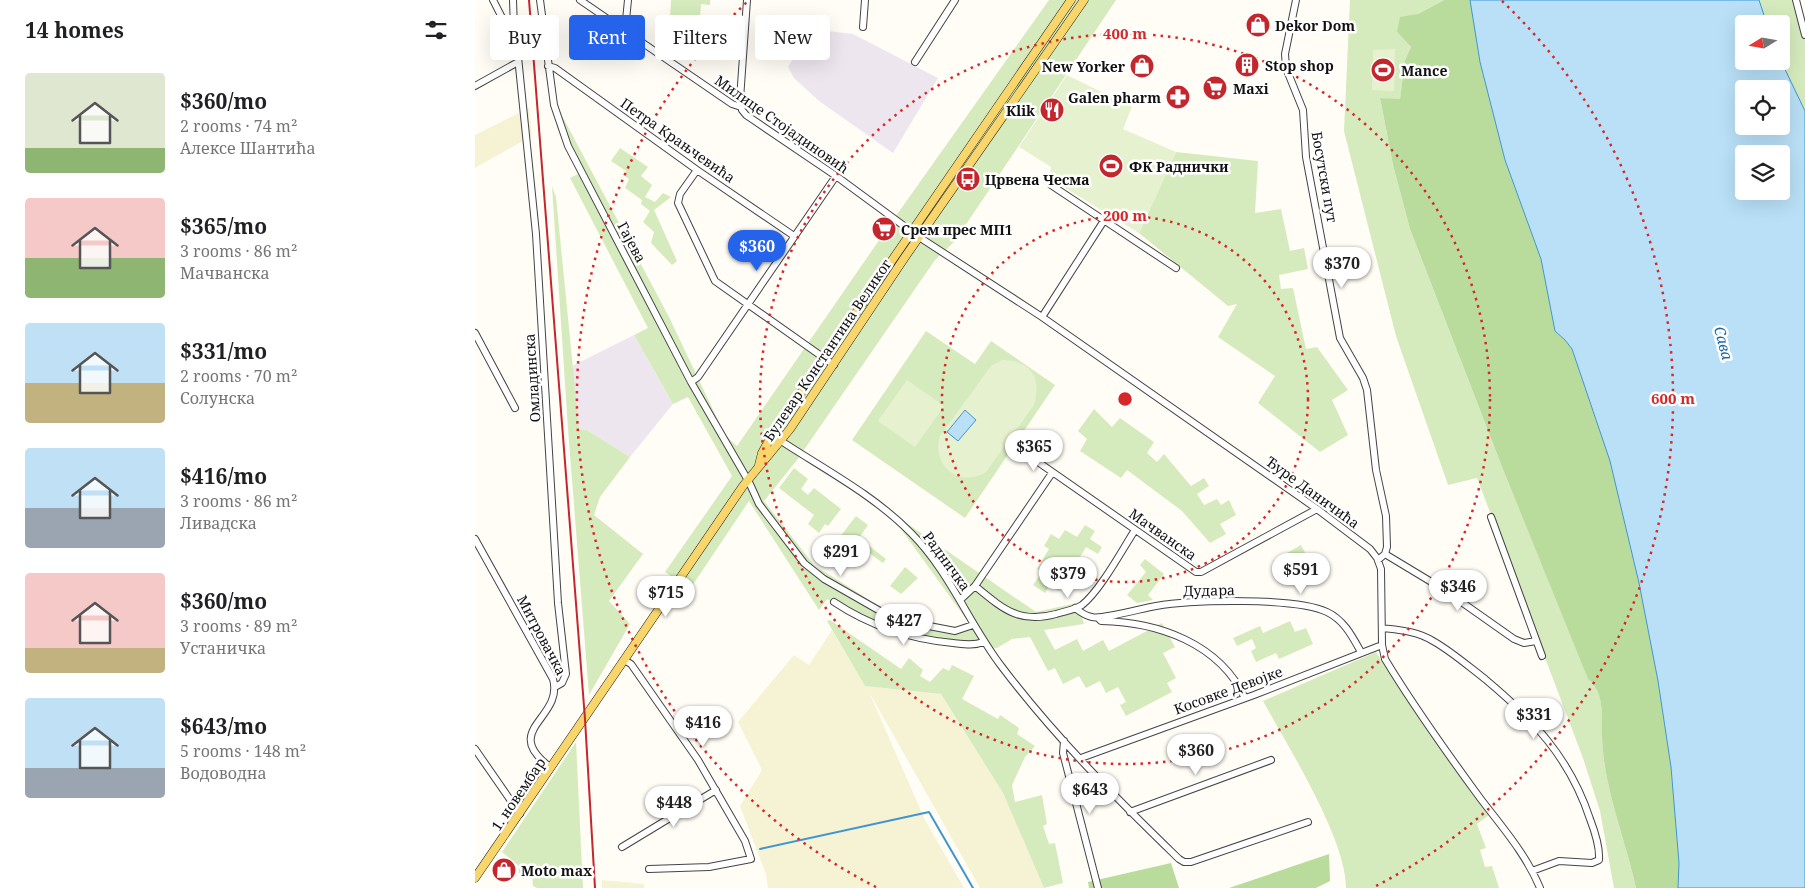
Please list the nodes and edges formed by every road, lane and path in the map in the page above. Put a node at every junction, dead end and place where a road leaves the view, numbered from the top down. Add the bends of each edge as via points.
1 (493, 0) edge
2 (513, 0) edge
3 (540, 0) edge
4 (580, 0) edge
5 (629, 0) edge
6 (747, 0) edge
7 (865, 0) edge
8 (955, 0) edge
9 (1071, 0) edge
10 (1084, 0) edge
11 (1296, 0) edge
12 (1796, 0) edge
13 (500, 15) edge
14 (514, 15) edge
15 (602, 15) edge
16 (627, 15) edge
17 (863, 27) dead end
18 (1805, 35) edge
19 (645, 44) edge
20 (518, 62) joint
21 (915, 62) dead end
22 (548, 66) junction
23 (475, 86) edge
24 (741, 107) junction
25 (697, 170) junction
26 (836, 176) junction
27 (1051, 185) dead end
28 (1105, 219) junction
29 (912, 232) junction
30 (794, 236) junction
31 (919, 237) junction
32 (1176, 268) dead end
33 (748, 306) junction
34 (1042, 317) junction
35 (475, 333) edge
36 (826, 359) junction
37 (834, 365) junction
38 (691, 382) junction
39 (515, 408) dead end
40 (772, 435) junction
41 (781, 441) junction
42 (1028, 454) dead end
43 (759, 465) junction
44 (1052, 473) junction
45 (747, 479) junction
46 (1317, 509) junction
47 (1491, 517) dead end
48 (1135, 530) junction
49 (475, 539) edge
50 (1385, 554) junction
51 (1378, 560) junction
52 (975, 586) junction
53 (960, 600) junction
54 (834, 602) dead end
55 (1075, 608) junction
56 (1097, 618) junction
57 (973, 625) junction
58 (1382, 628) junction
59 (1536, 641) junction
60 (983, 642) junction
61 (1382, 645) junction
62 (1361, 652) junction
63 (1542, 656) dead end
64 (624, 660) junction
65 (555, 687) junction
66 (1245, 698) junction
67 (581, 725) joint
68 (1064, 741) junction
69 (475, 749) edge
70 (1081, 758) junction
71 (1271, 760) dead end
72 (550, 767) junction
73 (716, 790) junction
74 (1130, 812) junction
75 (520, 814) junction
76 (1308, 822) dead end
77 (622, 847) dead end
78 (649, 869) dead end
79 (1532, 871) junction
80 (475, 878) edge
81 (1098, 888) edge
82 (1539, 888) edge

1 - 13 street, Омладинска
2 - 14 street
3 - 22 street, Гајева
4 - 15 street, Милице Стојадиновић
5 - 16 street
6 - 24 street
7 - 17 street
8 - 21 street
9 - 29 main road, Булевар Константина Великог
10 - 31 main road, Булевар Константина Великог
11 - 50 street, Босутски пут via 1285,54 1286,68 1303,110 1306,157 1341,338 1367,390 1376,470 1386,516
12 - 18 street
19 - 24 street, Милице Стојадиновић via 731,104
20 - 23 street
20 - 65 street, Омладинска via 536,234 558,603 566,674
22 - 25 street, Петра Крањчевића
22 - 38 street, Гајева via 557,118 568,146
24 - 26 street, Милице Стојадиновић via 746,115
25 - 30 street, Петра Крањчевића
25 - 33 street via 680,194 679,205 715,282
26 - 29 street, Милице Стојадиновић
26 - 30 street
27 - 28 street
28 - 32 street
28 - 34 street
29 - 31 street, Милице Стојадиновић
29 - 36 main road, Булевар Константина Великог
30 - 33 street
31 - 34 street, Ђуре Даничића
31 - 37 main road, Булевар Константина Великог
33 - 36 street
33 - 38 street via 698,377
34 - 46 street, Ђуре Даничића
35 - 39 street
36 - 37 street
36 - 40 main road, Булевар Константина Великог
37 - 41 main road, Булевар Константина Великог
38 - 45 street, Гајева
40 - 41 street, Радничка
40 - 43 main road, Булевар Константина Великог
41 - 43 main road, Булевар Константина Великог
41 - 53 street, Радничка via 868,498 910,532 936,561
42 - 44 street, Мачванска
43 - 45 main road, Булевар Константина Великог
44 - 48 street, Мачванска
44 - 52 street
45 - 57 street, Гајева via 772,523 815,574 903,621 955,631
45 - 64 main road, Булевар Константина Великог
46 - 48 street, Мачванска via 1199,572 1189,570
46 - 51 street, Ђуре Даничића via 1370,549
47 - 59 street
48 - 55 street via 1092,594
49 - 65 street, Митровачка via 546,664
50 - 51 street
50 - 59 street via 1514,639 1524,643
51 - 58 street
52 - 53 street
52 - 55 street via 1002,608 1025,618
53 - 57 street, Радничка
54 - 60 street via 897,633 950,643
55 - 56 street
56 - 62 street, Дудара via 1191,602 1292,604 1319,609 1337,618
56 - 66 street via 1158,628 1189,641 1229,672
57 - 60 street, Радничка
58 - 61 street
58 - 79 street via 1419,634 1433,640 1514,703 1564,762 1586,806 1599,860 1592,863 1559,861
59 - 63 street
60 - 68 street, Радничка
61 - 62 street, Косовке Девојке
61 - 79 street via 1385,659 1411,701
62 - 66 street, Косовке Девојке
64 - 67 main road, Булевар Константина Великог
64 - 73 street via 638,673
65 - 72 street, Митровачка via 553,702 534,729 531,744 536,756
66 - 70 street, Косовке Девојке
67 - 72 main road, 1. новембар
68 - 70 street
68 - 81 street via 1063,753
69 - 75 street
70 - 74 street
71 - 74 street
72 - 75 main road, 1. новембар
73 - 77 street
73 - 78 street via 745,841 751,859 709,867
74 - 76 street via 1179,860 1191,862
75 - 80 main road, 1. новембар
79 - 82 street

